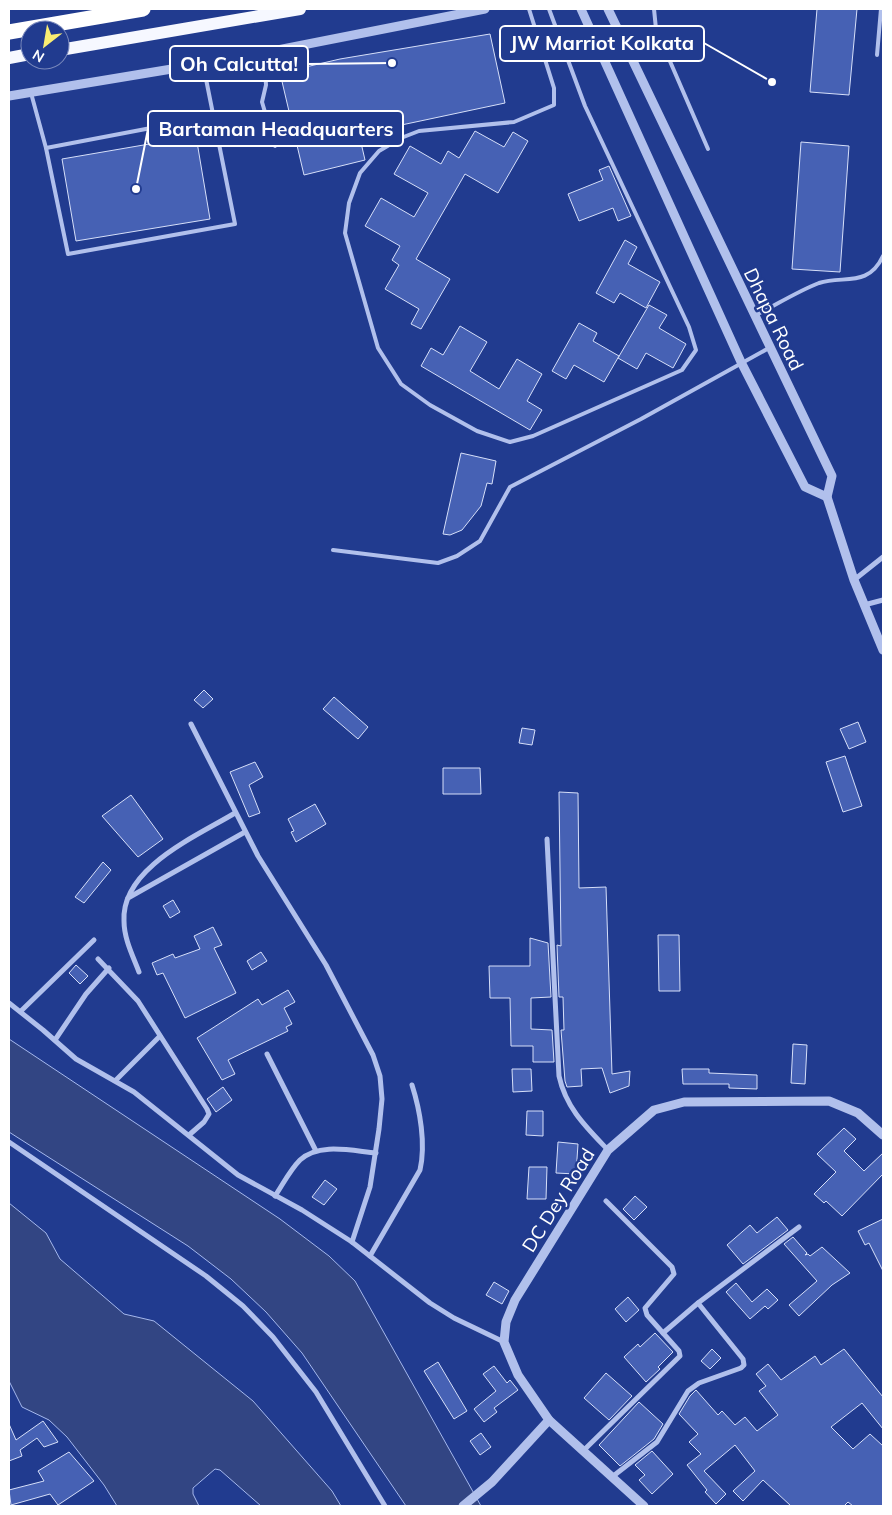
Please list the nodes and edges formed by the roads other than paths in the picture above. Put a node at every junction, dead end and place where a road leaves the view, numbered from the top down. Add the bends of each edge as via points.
1 (83, 9) edge
2 (143, 9) edge
3 (300, 9) edge
4 (485, 9) edge
5 (529, 9) edge
6 (549, 9) edge
7 (580, 9) edge
8 (608, 9) edge
9 (654, 9) edge
10 (881, 9) edge
11 (9, 22) edge
12 (9, 32) edge
13 (70, 48) edge
14 (264, 52) junction
15 (877, 55) dead end
16 (203, 64) junction
17 (30, 93) junction
18 (9, 96) edge
19 (214, 116) junction
20 (275, 146) dead end
21 (46, 148) junction
22 (708, 149) dead end
23 (883, 256) edge
24 (754, 316) junction
25 (769, 348) junction
26 (741, 362) junction
27 (827, 497) junction
28 (333, 550) dead end
29 (883, 557) edge
30 (854, 580) junction
31 (883, 600) edge
32 (863, 605) junction
33 (883, 650) edge
34 (192, 724) dead end
35 (235, 813) junction
36 (245, 832) junction
37 (547, 839) dead end
38 (128, 898) junction
39 (94, 940) dead end
40 (98, 958) dead end
41 (109, 968) junction
42 (139, 972) dead end
43 (9, 1003) edge
44 (21, 1011) junction
45 (160, 1036) junction
46 (54, 1040) junction
47 (267, 1054) dead end
48 (116, 1080) junction
49 (412, 1085) dead end
50 (189, 1135) junction
51 (883, 1135) edge
52 (9, 1142) edge
53 (608, 1150) junction
54 (316, 1151) junction
55 (376, 1153) junction
56 (275, 1196) junction
57 (606, 1201) dead end
58 (799, 1227) dead end
59 (352, 1242) junction
60 (370, 1256) junction
61 (698, 1304) junction
62 (664, 1333) junction
63 (504, 1342) junction
64 (549, 1420) junction
65 (583, 1451) junction
66 (612, 1477) junction
67 (385, 1506) edge
68 (463, 1506) edge
69 (644, 1506) edge

1 - 11 highway
2 - 12 highway
3 - 13 main road
4 - 14 street
5 - 6 lane via 554,88 554,105 514,122 419,132 379,151 360,173 349,202 344,233 378,348 401,384 430,406 477,431 510,442 533,436 682,370 696,350 689,327 585,106
7 - 26 street
8 - 24 street, Dhapa Road
9 - 22 lane via 656,29
10 - 15 lane
14 - 16 street
14 - 20 lane via 266,85 262,102
16 - 17 street
16 - 19 lane
17 - 18 street
17 - 21 lane
19 - 21 lane
19 - 21 lane via 235,224 68,254
23 - 24 lane via 872,271 854,280 820,283
24 - 25 street, Dhapa Road
25 - 26 lane
25 - 27 street, Dhapa Road via 832,476
26 - 27 street via 805,487
26 - 28 lane via 641,419 510,487 480,541 457,556 438,563
27 - 30 street, Dhapa Road
29 - 30 street
30 - 32 street, Dhapa Road
31 - 32 street
32 - 33 street, Dhapa Road
34 - 35 street
35 - 36 street
35 - 38 street via 164,856 143,873
36 - 38 street
36 - 55 street via 326,965 373,1055 380,1076 382,1099
37 - 53 street via 561,1083 568,1104
38 - 42 street via 124,912 125,928
39 - 44 street
40 - 41 street
41 - 45 street via 138,1001
41 - 46 street
43 - 44 street
44 - 46 street
45 - 48 street
45 - 50 street via 209,1114
46 - 48 street via 76,1060
47 - 54 street
48 - 50 street
49 - 60 street via 417,1100 423,1157 420,1170
50 - 56 street via 238,1175
51 - 53 street, DC Dey Road via 858,1113 829,1102 684,1102 654,1110
52 - 67 street via 206,1276 243,1306 273,1336 316,1392
53 - 63 street, DC Dey Road via 515,1300 506,1322
54 - 55 street
54 - 56 street via 300,1161
55 - 59 street via 370,1186
56 - 59 street
57 - 62 street via 672,1267 674,1274 671,1280 645,1308 647,1315
58 - 61 street
59 - 60 street
60 - 63 street via 430,1303
61 - 62 street
61 - 66 street via 743,1359 744,1365 699,1383 688,1392 657,1442
62 - 65 street via 680,1356
63 - 64 street via 518,1375
64 - 65 street
64 - 68 street via 479,1495
65 - 66 street
66 - 69 street

